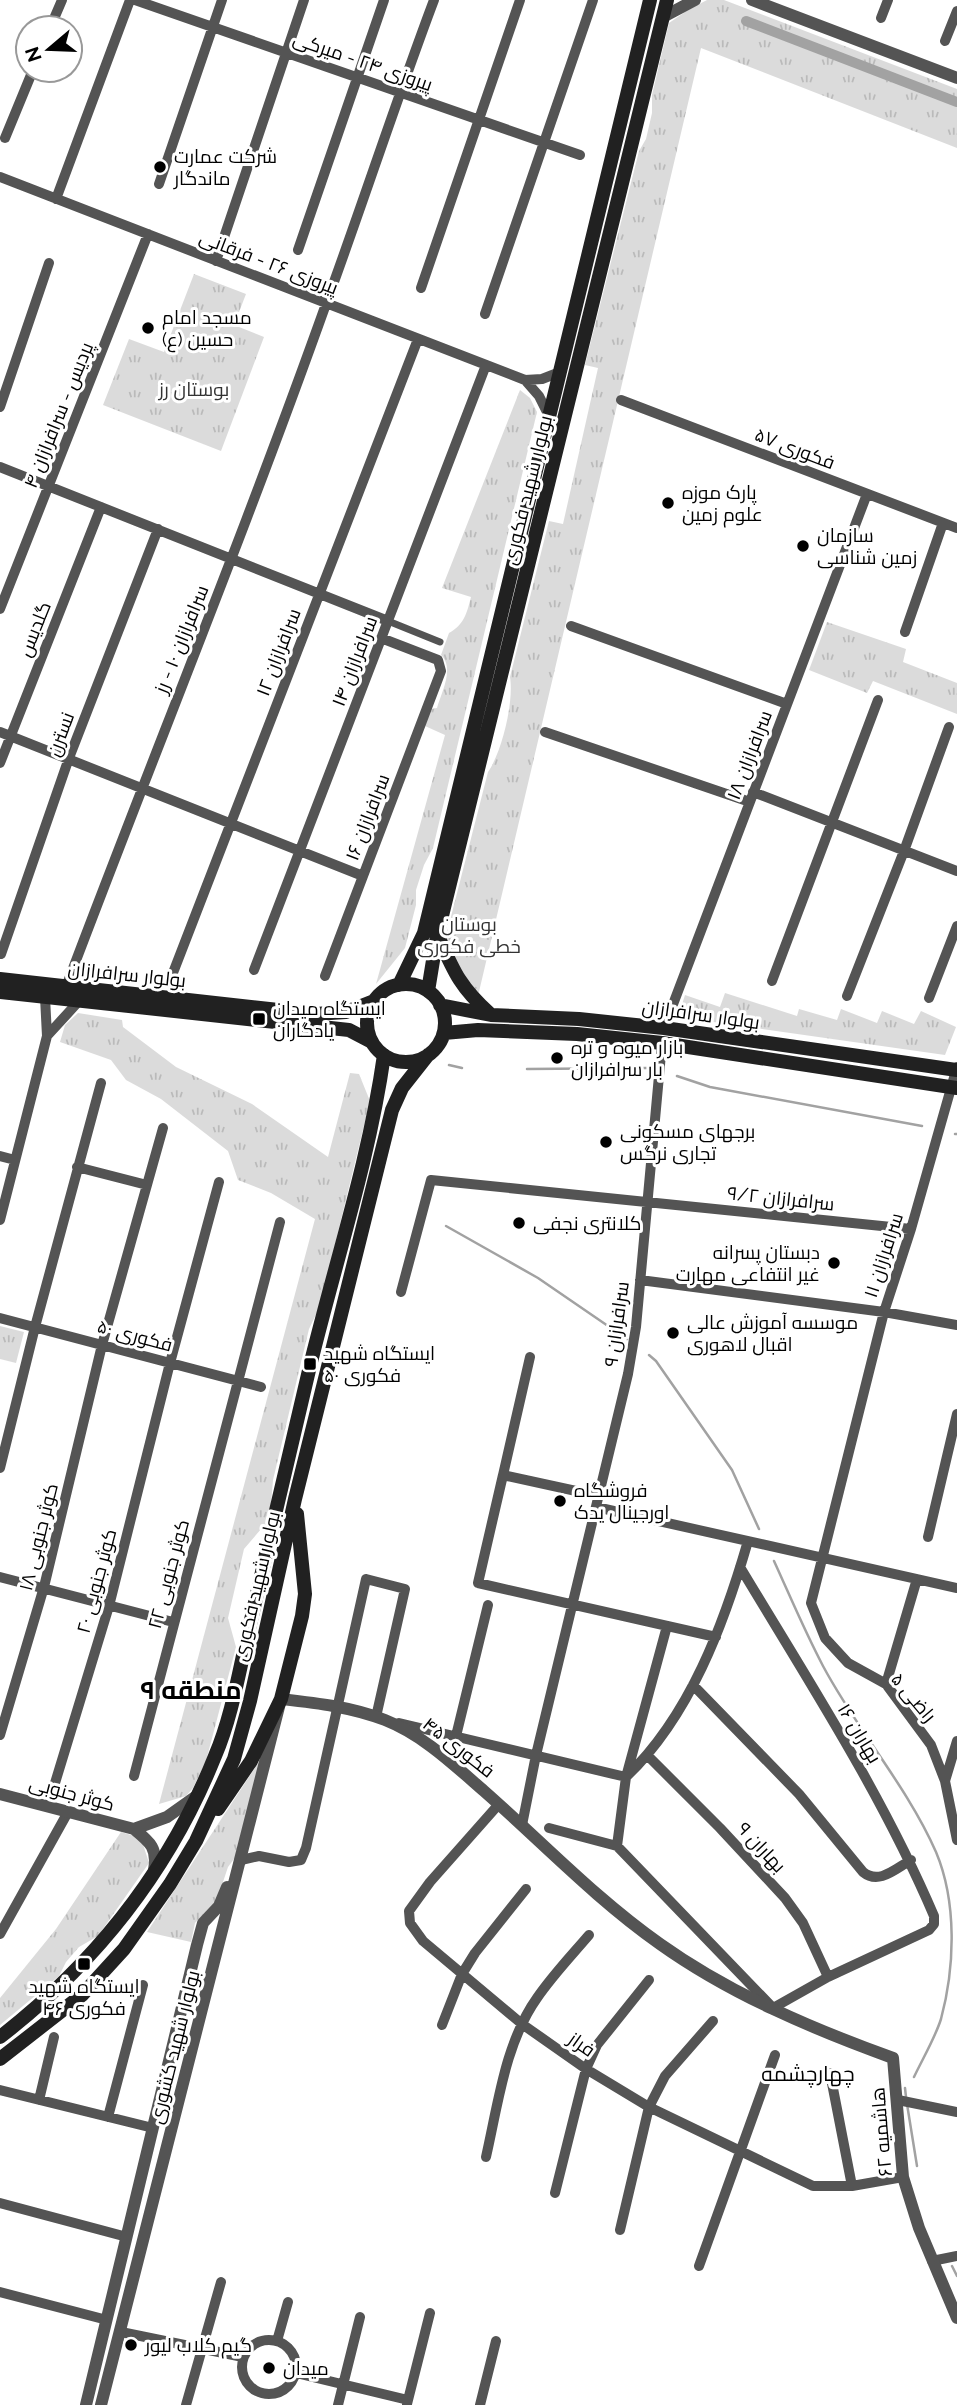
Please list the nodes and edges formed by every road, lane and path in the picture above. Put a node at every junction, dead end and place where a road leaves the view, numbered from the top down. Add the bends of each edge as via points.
1 (133, 0) edge
2 (222, 0) edge
3 (304, 0) edge
4 (384, 0) edge
5 (434, 0) edge
6 (520, 0) edge
7 (593, 0) edge
8 (667, 0) edge
9 (695, 0) edge
10 (752, 0) edge
11 (888, 0) edge
12 (648, 2) edge
13 (957, 11) edge
14 (663, 17) junction
15 (881, 18) dead end
16 (213, 27) junction
17 (945, 41) dead end
18 (286, 53) junction
19 (357, 78) junction
20 (957, 78) edge
21 (27, 84) edge
22 (399, 92) junction
23 (478, 120) junction
24 (5, 138) dead end
25 (544, 142) junction
26 (580, 155) dead end
27 (0, 177) edge
28 (159, 184) dead end
29 (56, 199) junction
30 (148, 234) junction
31 (298, 250) dead end
32 (216, 261) junction
33 (49, 263) dead end
34 (421, 288) dead end
35 (327, 303) junction
36 (485, 314) dead end
37 (418, 338) junction
38 (486, 365) junction
39 (560, 372) junction
40 (525, 380) junction
41 (621, 400) dead end
42 (0, 407) edge
43 (549, 416) junction
44 (0, 467) edge
45 (48, 486) junction
46 (867, 494) junction
47 (101, 507) junction
48 (943, 523) junction
49 (957, 528) edge
50 (158, 529) junction
51 (232, 558) junction
52 (320, 593) junction
53 (0, 609) edge
54 (388, 621) junction
55 (571, 626) dead end
56 (905, 632) dead end
57 (381, 638) junction
58 (440, 642) dead end
59 (878, 701) dead end
60 (787, 704) junction
61 (949, 727) dead end
62 (545, 732) dead end
63 (5, 734) edge
64 (69, 758) junction
65 (0, 764) edge
66 (141, 788) junction
67 (752, 797) junction
68 (230, 823) junction
69 (832, 823) junction
70 (300, 851) junction
71 (904, 851) junction
72 (957, 871) edge
73 (363, 876) junction
74 (957, 926) edge
75 (438, 936) junction
76 (1, 954) edge
77 (254, 970) dead end
78 (325, 976) dead end
79 (171, 978) dead end
80 (0, 979) edge
81 (772, 981) dead end
82 (399, 985) junction
83 (66, 987) junction
84 (428, 991) junction
85 (0, 992) edge
86 (847, 996) dead end
87 (45, 997) junction
88 (929, 998) dead end
89 (374, 1000) junction
90 (79, 1001) junction
91 (440, 1005) junction
92 (491, 1015) junction
93 (444, 1033) junction
94 (663, 1035) junction
95 (47, 1037) junction
96 (372, 1042) junction
97 (384, 1055) junction
98 (428, 1055) junction
99 (957, 1069) edge
100 (100, 1083) dead end
101 (954, 1087) edge
102 (163, 1128) dead end
103 (0, 1156) edge
104 (15, 1160) junction
105 (77, 1167) junction
106 (219, 1182) dead end
107 (147, 1185) junction
108 (647, 1202) junction
109 (0, 1220) edge
110 (280, 1222) dead end
111 (911, 1229) junction
112 (640, 1280) junction
113 (401, 1292) dead end
114 (884, 1312) junction
115 (0, 1318) edge
116 (957, 1325) edge
117 (35, 1327) junction
118 (102, 1345) junction
119 (530, 1357) dead end
120 (170, 1363) junction
121 (237, 1381) junction
122 (261, 1387) dead end
123 (957, 1414) edge
124 (0, 1468) edge
125 (503, 1475) junction
126 (599, 1496) junction
127 (295, 1499) junction
128 (596, 1507) junction
129 (928, 1537) dead end
130 (748, 1541) junction
131 (824, 1559) junction
132 (740, 1567) junction
133 (0, 1577) edge
134 (917, 1578) junction
135 (44, 1587) junction
136 (957, 1588) edge
137 (488, 1605) dead end
138 (109, 1606) junction
139 (572, 1606) junction
140 (173, 1622) junction
141 (667, 1626) junction
142 (716, 1637) junction
143 (886, 1684) junction
144 (693, 1685) junction
145 (281, 1699) junction
146 (337, 1706) junction
147 (380, 1718) junction
148 (0, 1735) edge
149 (456, 1736) junction
150 (957, 1741) edge
151 (536, 1755) junction
152 (648, 1756) junction
153 (134, 1776) dead end
154 (626, 1777) junction
155 (945, 1781) junction
156 (0, 1794) edge
157 (199, 1794) junction
158 (499, 1804) junction
159 (48, 1806) junction
160 (68, 1812) junction
161 (522, 1825) junction
162 (549, 1828) dead end
163 (134, 1829) junction
164 (957, 1840) edge
165 (196, 1841) junction
166 (617, 1846) junction
167 (240, 1860) junction
168 (911, 1860) junction
169 (154, 1874) junction
170 (526, 1889) dead end
171 (203, 1923) junction
172 (224, 1929) junction
173 (0, 1934) edge
174 (589, 1935) dead end
175 (462, 1974) junction
176 (828, 1978) junction
177 (649, 1980) dead end
178 (143, 1985) dead end
179 (773, 2008) junction
180 (713, 2021) dead end
181 (522, 2024) junction
182 (442, 2025) dead end
183 (0, 2037) edge
184 (54, 2037) dead end
185 (775, 2055) dead end
186 (893, 2058) joint
187 (0, 2059) edge
188 (586, 2069) junction
189 (830, 2073) dead end
190 (0, 2090) edge
191 (39, 2100) junction
192 (898, 2100) junction
193 (649, 2107) junction
194 (957, 2112) edge
195 (108, 2117) junction
196 (153, 2128) junction
197 (740, 2153) junction
198 (486, 2157) dead end
199 (902, 2177) junction
200 (852, 2186) junction
201 (555, 2193) dead end
202 (0, 2203) edge
203 (620, 2230) dead end
204 (128, 2237) junction
205 (957, 2256) edge
206 (932, 2261) junction
207 (699, 2266) dead end
208 (220, 2282) dead end
209 (0, 2292) edge
210 (288, 2302) dead end
211 (430, 2313) dead end
212 (360, 2316) dead end
213 (957, 2318) edge
214 (107, 2320) junction
215 (121, 2332) junction
216 (276, 2341) junction
217 (496, 2341) dead end
218 (201, 2348) junction
219 (243, 2357) junction
220 (296, 2373) junction
221 (343, 2383) junction
222 (262, 2394) junction
223 (408, 2402) edge
224 (86, 2405) edge
225 (101, 2405) edge
226 (186, 2405) edge
227 (260, 2405) edge
228 (338, 2405) edge
229 (480, 2405) edge

1 - 16 street, پیروزی ۲۴ - میرکی
1 - 29 street
2 - 16 street
3 - 18 street
4 - 19 street
5 - 22 street, سرافرازان ۱۰ - رز
6 - 23 street
7 - 25 street
8 - 14 main road, بولوار شهید فکوری
9 - 14 street
10 - 20 street
11 - 15 street
12 - 39 main road, بولوار شهید فکوری
13 - 17 street
14 - 75 main road, بولوار شهید فکوری
16 - 18 street, پیروزی ۲۴ - میرکی
16 - 28 street
18 - 19 street, پیروزی ۲۴ - میرکی
18 - 32 street
19 - 22 street, پیروزی ۲۴ - میرکی
19 - 31 street
21 - 24 street
22 - 23 street, پیروزی ۲۴ - میرکی
22 - 35 street, سرافرازان ۱۰ - رز
23 - 25 street, پیروزی ۲۴ - میرکی
23 - 34 street
25 - 26 street, پیروزی ۲۴ - میرکی
25 - 36 street
27 - 29 street, پیروزی ۲۶ - فرقانی
29 - 30 street, پیروزی ۲۶ - فرقانی
30 - 32 street, پیروزی ۲۶ - فرقانی
30 - 45 street, پردیس - سرافرازان ۴
32 - 35 street, پیروزی ۲۶ - فرقانی
33 - 42 street
35 - 37 street, پیروزی ۲۶ - فرقانی
35 - 51 street, سرافرازان ۱۰ - رز
37 - 38 street, پیروزی ۲۶ - فرقانی
37 - 52 street, سرافرازان ۱۲
38 - 40 street, پیروزی ۲۶ - فرقانی
38 - 54 street, سرافرازان ۱۴
39 - 40 street
39 - 43 main road, بولوار شهید فکوری
40 - 43 street
41 - 46 street, فکوری ۵۷
43 - 82 main road, بولوار شهید فکوری via 424,933
44 - 45 street
45 - 47 street
45 - 53 street, پردیس - سرافرازان ۴
46 - 48 street, فکوری ۵۷
46 - 60 street, سرافرازان ۱۸
47 - 50 street
47 - 63 street, گلدیس
48 - 49 street, فکوری ۵۷
48 - 56 street
50 - 51 street
50 - 64 street, نسترن
51 - 52 street
51 - 66 street, سرافرازان ۱۰ - رز
52 - 54 street
52 - 68 street, سرافرازان ۱۲
54 - 57 street, سرافرازان ۱۴
54 - 58 street
55 - 60 street
57 - 70 street, سرافرازان ۱۴
57 - 73 street, سرافرازان ۱۶ via 438,660 441,671
59 - 69 street
60 - 67 street, سرافرازان ۱۸
61 - 71 street
62 - 67 street
63 - 64 street
63 - 65 street, گلدیس
64 - 66 street
64 - 76 street, نسترن
66 - 68 street
66 - 83 street, سرافرازان ۱۰ - رز
67 - 69 street
67 - 94 street, سرافرازان ۱۸
68 - 70 street
68 - 79 street, سرافرازان ۱۲
69 - 71 street
69 - 81 street
70 - 73 street
70 - 77 street, سرافرازان ۱۴
71 - 72 street
71 - 86 street
73 - 78 street, سرافرازان ۱۶
74 - 88 street
75 - 84 main road, بولوار شهید فکوری
75 - 92 main road via 467,993
80 - 83 main road, بولوار سرافرازان
82 - 84 main road
82 - 89 main road
83 - 89 main road, بولوار سرافرازان via 316,1014 346,1012
84 - 91 main road
85 - 87 main road, بولوار سرافرازان
87 - 90 main road, بولوار سرافرازان
87 - 95 street
89 - 96 main road via 368,1014
90 - 95 street
90 - 96 main road, بولوار سرافرازان via 349,1030
91 - 92 main road, بولوار سرافرازان
91 - 93 main road
92 - 94 main road, بولوار سرافرازان via 579,1019
93 - 94 main road, بولوار سرافرازان
93 - 98 main road
94 - 99 main road, بولوار سرافرازان
94 - 101 main road, بولوار سرافرازان
94 - 108 street, سرافرازان ۹
95 - 104 street
96 - 97 main road
97 - 98 main road via 399,1061
97 - 157 main road, بولوار شهید فکوری via 377,1107 310,1364 233,1695
98 - 127 main road, بولوار شهید فکوری via 402,1088 392,1110
99 - 101 street, سرافرازان ۱۱
100 - 105 street
101 - 111 street, سرافرازان ۱۱
102 - 107 street, کوثر جنوبی ۱۸
103 - 104 street
104 - 109 street
105 - 107 street
105 - 117 street
106 - 120 street, کوثر جنوبی ۲۰
107 - 118 street, کوثر جنوبی ۱۸
108 - 111 street, سرافرازان ۹/۲
108 - 112 street, سرافرازان ۹
108 - 113 street, سرافرازان ۹/۲ via 431,1180
110 - 121 street, کوثر جنوبی ۲۲
111 - 114 street, سرافرازان ۱۱
112 - 114 street
112 - 126 street, سرافرازان ۹ via 628,1374
114 - 116 street
114 - 131 street, سرافرازان ۱۱
115 - 117 street, فکوری ۵۰
117 - 118 street, فکوری ۵۰
117 - 124 street
118 - 120 street, فکوری ۵۰
118 - 135 street, کوثر جنوبی ۱۸
119 - 125 street
120 - 121 street, فکوری ۵۰
120 - 138 street, کوثر جنوبی ۲۰
121 - 122 street, فکوری ۵۰
121 - 140 street, کوثر جنوبی ۲۲
123 - 129 street
125 - 126 street
125 - 139 street via 478,1583
126 - 128 street, سرافرازان ۹
127 - 145 main road via 305,1594
127 - 165 main road, بولوار شهید فکوری via 234,1759
128 - 130 street
128 - 139 street, سرافرازان ۹
130 - 131 street
130 - 132 street
131 - 134 street
131 - 143 street, راضی ۵ via 811,1603 825,1638 848,1663
132 - 142 street
132 - 168 street, بهاران ۱۶
133 - 135 street
134 - 136 street
134 - 143 street
135 - 138 street
135 - 148 street, کوثر جنوبی ۱۸
137 - 149 street
138 - 140 street
138 - 159 street, کوثر جنوبی ۲۰
139 - 141 street
139 - 151 street, سرافرازان ۹
140 - 153 street, کوثر جنوبی ۲۲
141 - 142 street
141 - 154 street
142 - 144 street
143 - 155 street, راضی ۵ via 931,1745
144 - 152 street
144 - 168 street via 799,1794 870,1878 877,1879
145 - 146 street, فکوری ۴۵
145 - 165 main road via 251,1761
145 - 167 street, بولوار شهید کشوری
146 - 147 street, فکوری ۴۵
146 - 147 street via 366,1579 404,1589
146 - 167 street via 301,1860 259,1856
147 - 149 street
147 - 158 street, فکوری ۴۵ via 419,1737
149 - 151 street
150 - 155 street
151 - 154 street
151 - 161 street, سرافرازان ۹
152 - 154 street
152 - 176 street, بهاران ۹ via 785,1898 803,1923
154 - 166 street
155 - 164 street, راضی ۵
156 - 159 street, کوثر جنوبی
157 - 163 street via 167,1817
157 - 169 main road, بولوار شهید فکوری
158 - 161 street, فکوری ۴۵
158 - 175 street, فراز via 409,1911 410,1923 423,1941
159 - 160 street, کوثر جنوبی
160 - 163 street, کوثر جنوبی
160 - 173 street
161 - 179 street, فکوری ۴۵ via 660,1944
162 - 166 street
163 - 169 street via 150,1843 156,1857
165 - 187 main road, بولوار شهید فکوری via 100,1977
166 - 179 street
167 - 171 street via 234,1863 219,1906
167 - 172 street, بولوار شهید کشوری
168 - 176 street, بهاران ۱۶ via 934,1924
169 - 183 main road, بولوار شهید فکوری via 84,1964
170 - 175 street
171 - 172 street via 215,1920
171 - 196 street, بولوار شهید کشوری
172 - 215 street, بولوار شهید کشوری
174 - 181 street via 536,1999
175 - 181 street, فراز
175 - 182 street
176 - 179 street
177 - 188 street via 597,2045
178 - 195 street
179 - 186 street, فکوری ۴۵
180 - 193 street via 665,2076
181 - 188 street, فراز
181 - 198 street
184 - 191 street
185 - 197 street
186 - 192 street, هاشمیه ۶۲
188 - 193 street, فراز
188 - 201 street
189 - 200 street
190 - 191 street
191 - 195 street
192 - 194 street
192 - 199 street, هاشمیه ۶۲
193 - 197 street, فراز
193 - 203 street
195 - 196 street
196 - 204 street, بولوار شهید کشوری
197 - 200 street, فراز via 813,2186
197 - 207 street
199 - 200 street, فراز
199 - 206 street, هاشمیه ۶۲
202 - 204 street
204 - 214 street, بولوار شهید کشوری
205 - 206 street
206 - 213 street, هاشمیه ۶۲
208 - 218 street
209 - 214 street
210 - 216 street
211 - 223 street
212 - 221 street
214 - 224 street, بولوار شهید کشوری
215 - 218 street
215 - 225 street, بولوار شهید کشوری
216 - 219 street via 255,2343
216 - 220 street via 293,2354
217 - 229 street
218 - 219 street
218 - 226 street
219 - 222 street via 247,2384
220 - 221 street
220 - 222 street via 280,2392
221 - 223 street
221 - 228 street
222 - 227 street

